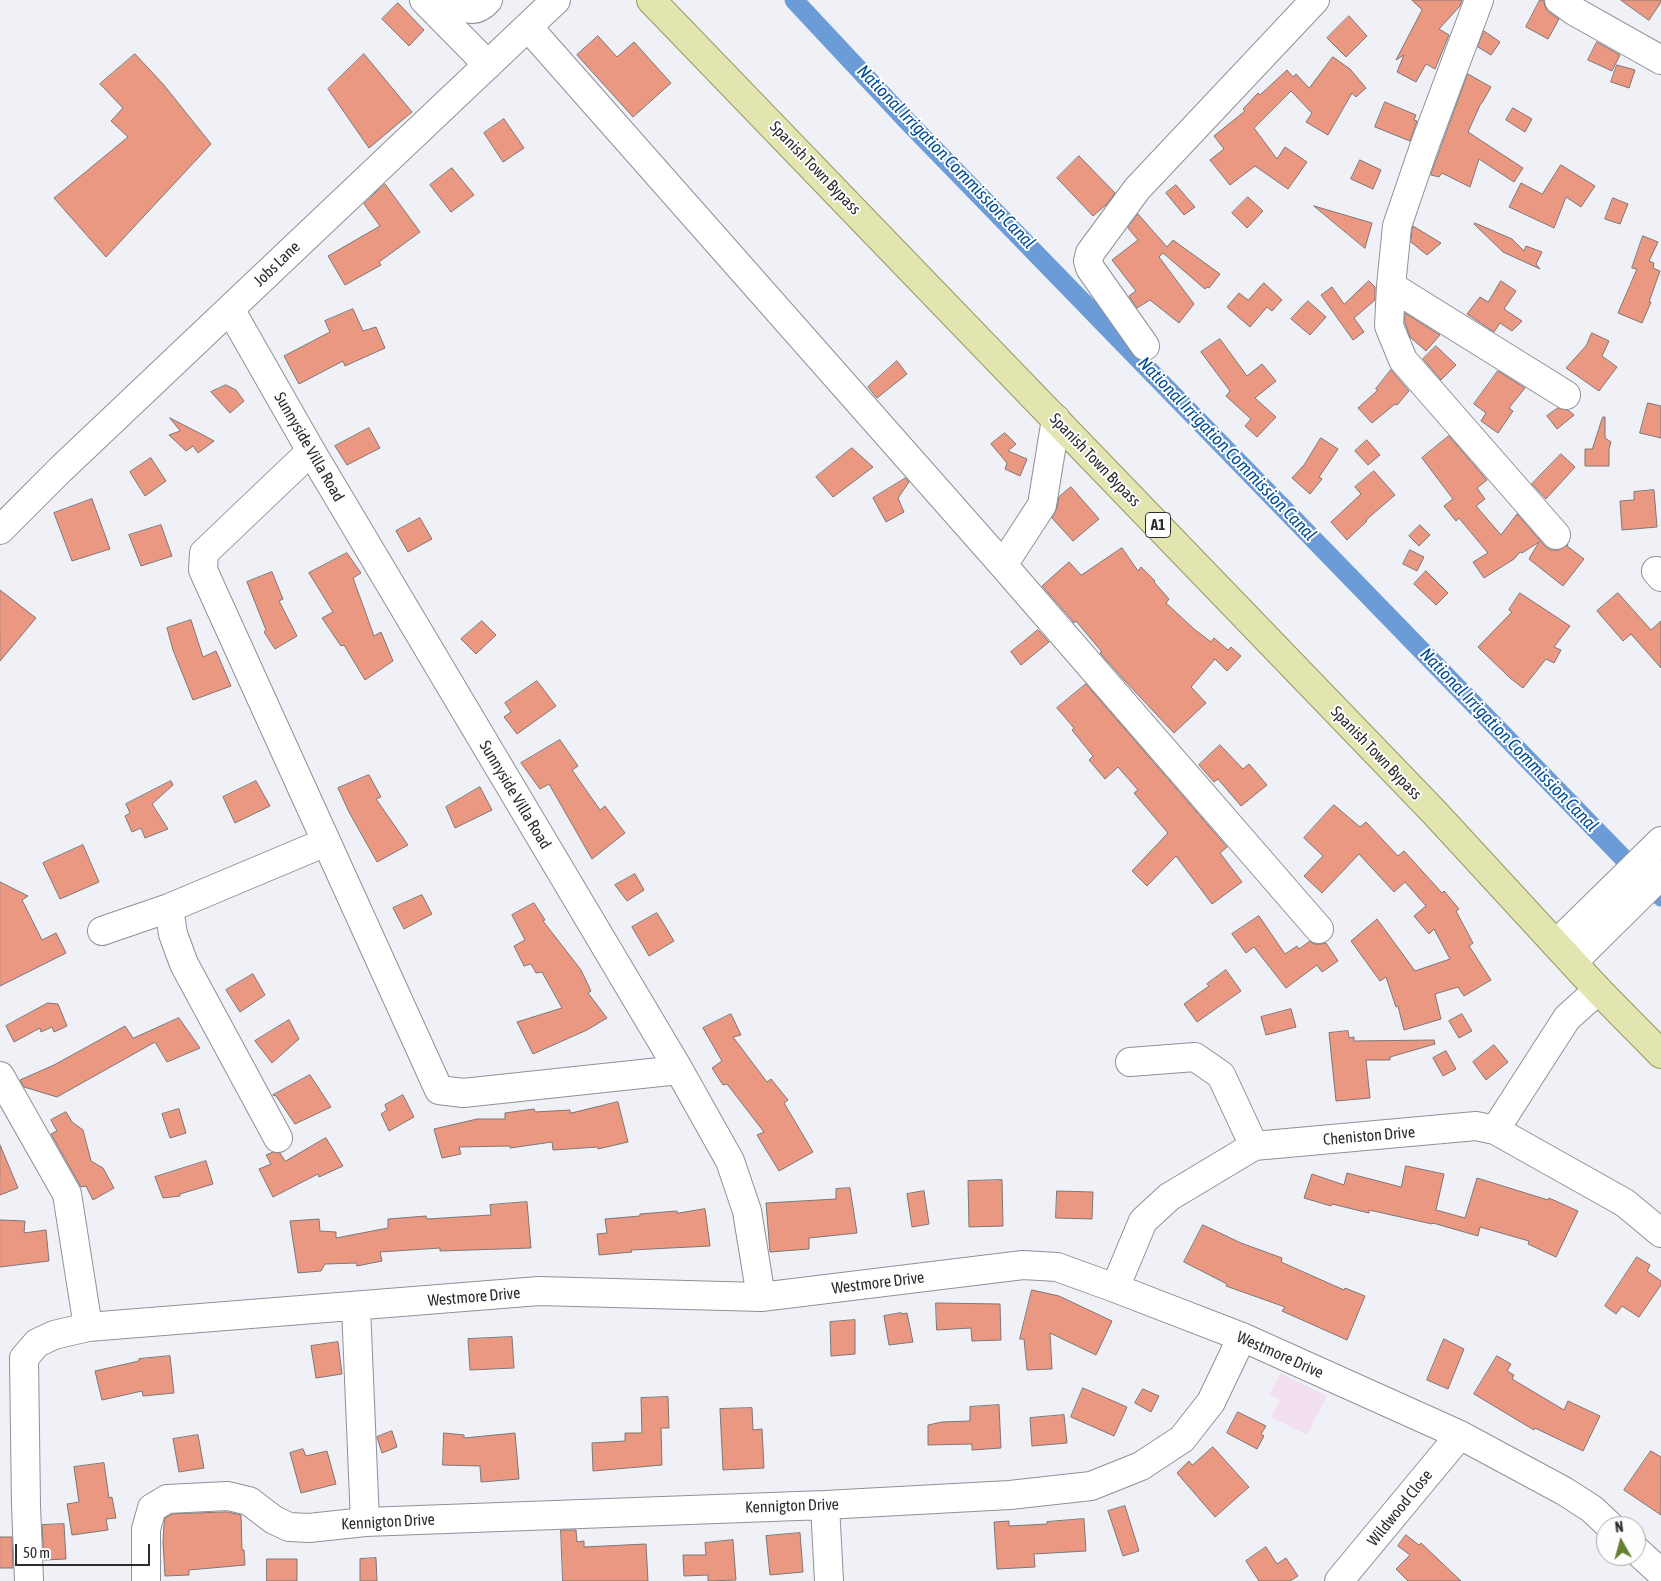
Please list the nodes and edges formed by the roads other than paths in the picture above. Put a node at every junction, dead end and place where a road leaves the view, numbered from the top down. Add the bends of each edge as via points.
1 (488, 0) edge
2 (651, 0) edge
3 (1315, 0) edge
4 (1479, 0) edge
5 (439, 3) edge
6 (1572, 4) edge
7 (541, 9) edge
8 (1661, 60) edge
9 (488, 65) junction
10 (1391, 286) junction
11 (230, 309) junction
12 (1145, 346) dead end
13 (1566, 395) dead end
14 (1056, 419) junction
15 (310, 451) junction
16 (0, 530) edge
17 (1556, 535) dead end
18 (1003, 564) junction
19 (1661, 841) edge
20 (326, 842) junction
21 (1654, 870) edge
22 (169, 908) junction
23 (1319, 930) dead end
24 (102, 931) dead end
25 (1564, 953) junction
26 (1598, 990) junction
27 (1661, 1054) edge
28 (1130, 1062) dead end
29 (679, 1070) junction
30 (0, 1076) edge
31 (1495, 1130) junction
32 (278, 1138) dead end
33 (1254, 1146) junction
34 (1661, 1233) edge
35 (1115, 1288) junction
36 (761, 1297) junction
37 (356, 1306) junction
38 (88, 1327) junction
39 (1242, 1337) junction
40 (1460, 1434) junction
41 (825, 1505) junction
42 (1599, 1516) edge
43 (365, 1522) junction
44 (1646, 1559) edge
45 (1661, 1573) edge
46 (29, 1581) edge
47 (146, 1581) edge
48 (829, 1581) edge
49 (1339, 1581) edge

1 - 5 street via 475,10
2 - 14 main road, Spanish Town Bypass / A1
3 - 12 street via 1137,189 1090,253 1090,268
4 - 10 street via 1397,226
5 - 9 street
6 - 8 street
7 - 9 street, Jobs Lane
7 - 18 street
9 - 11 street, Jobs Lane
10 - 13 street
10 - 17 street via 1389,326 1403,360
11 - 15 street, Sunnyside Villa Road
11 - 16 street, Jobs Lane
14 - 18 street via 1042,505
14 - 25 main road, Spanish Town Bypass / A1
15 - 20 street via 204,553 203,570
15 - 29 street, Sunnyside Villa Road
18 - 23 street
19 - 21 street
20 - 22 street
20 - 29 street via 439,1090 463,1093
21 - 25 street via 1622,895
22 - 24 street
22 - 32 street via 173,934 184,964
25 - 26 main road, Spanish Town Bypass / A1
26 - 27 main road, Spanish Town Bypass / A1
26 - 31 street via 1567,1018
28 - 33 street via 1195,1057 1221,1075
29 - 36 street, Sunnyside Villa Road via 730,1161 747,1211
30 - 38 street via 67,1194
31 - 33 street, Cheniston Drive via 1476,1126
31 - 34 street, Cheniston Drive via 1625,1203
33 - 35 street, Cheniston Drive via 1169,1197 1143,1221
35 - 36 street, Westmore Drive via 1057,1268 1023,1265
35 - 39 street, Westmore Drive
36 - 37 street, Westmore Drive via 538,1291
37 - 38 street, Westmore Drive
37 - 43 street
38 - 46 street, Westmore Drive via 37,1343 24,1358
39 - 40 street, Westmore Drive
39 - 41 street, Kennigton Drive via 1211,1402 1182,1439 1141,1466 1091,1486 1010,1496
40 - 42 street, Westmore Drive via 1564,1491
40 - 49 street, Wildwood Close
41 - 43 street, Kennigton Drive
41 - 48 street
43 - 47 street, Kennigton Drive via 289,1527 250,1501 228,1496 168,1499 152,1508 146,1529
44 - 45 street

